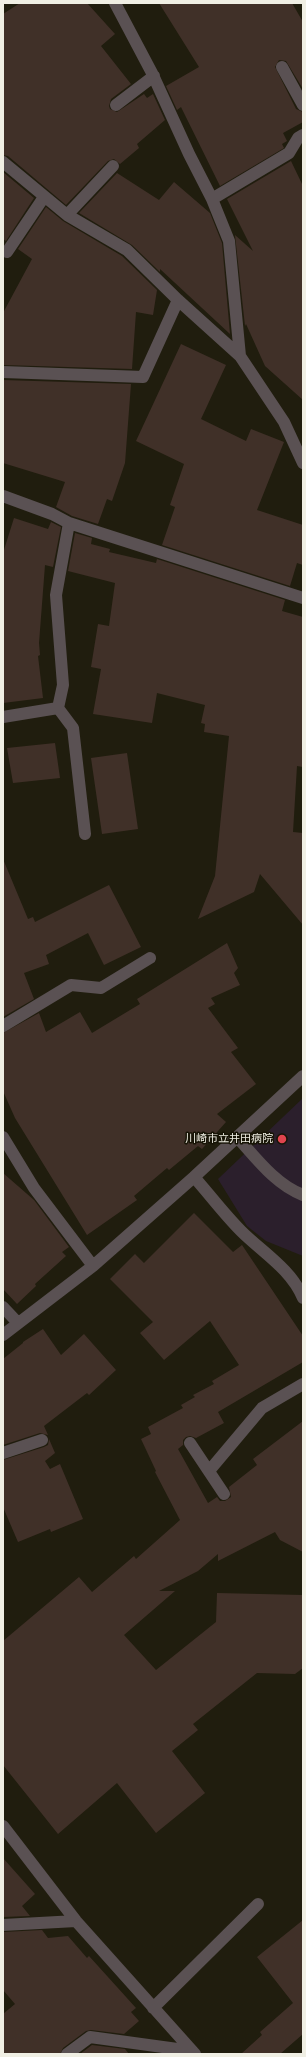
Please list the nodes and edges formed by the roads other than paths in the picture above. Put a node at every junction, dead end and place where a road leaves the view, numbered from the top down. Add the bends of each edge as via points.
1 (114, 3) edge
2 (282, 67) dead end
3 (154, 76) junction
4 (116, 105) dead end
5 (303, 105) edge
6 (301, 140) edge
7 (3, 162) edge
8 (113, 166) dead end
9 (44, 197) junction
10 (212, 199) junction
11 (67, 216) junction
12 (7, 252) dead end
13 (178, 300) junction
14 (240, 356) junction
15 (3, 372) edge
16 (303, 463) edge
17 (3, 496) edge
18 (69, 523) junction
19 (303, 598) edge
20 (58, 708) junction
21 (3, 717) edge
22 (86, 834) dead end
23 (150, 958) dead end
24 (3, 1026) edge
25 (303, 1076) edge
26 (3, 1137) edge
27 (237, 1137) junction
28 (194, 1177) junction
29 (303, 1195) edge
30 (93, 1266) junction
31 (303, 1298) edge
32 (3, 1307) edge
33 (18, 1323) junction
34 (3, 1335) edge
35 (303, 1384) edge
36 (42, 1440) dead end
37 (190, 1443) dead end
38 (3, 1453) edge
39 (209, 1471) junction
40 (224, 1494) dead end
41 (3, 1826) edge
42 (258, 1904) dead end
43 (76, 1921) junction
44 (3, 1925) edge
45 (153, 2008) junction
46 (193, 2052) edge
47 (67, 2054) edge

1 - 3 street
2 - 5 street
3 - 4 street
3 - 10 street
6 - 10 street via 289,153
7 - 9 street
8 - 11 street
9 - 11 street
9 - 12 street
10 - 14 street via 229,241
11 - 13 street via 127,250
13 - 14 street
13 - 15 street via 143,377
14 - 16 street via 284,422
17 - 18 street
18 - 19 street
18 - 20 street via 56,595 63,685
20 - 21 street
20 - 22 street via 73,728
23 - 24 street via 101,988 71,985
25 - 27 street
26 - 30 street via 34,1188
27 - 28 street
27 - 29 street via 274,1176 294,1192
28 - 30 street
28 - 31 street via 241,1231 264,1250 299,1287
30 - 33 street
32 - 33 street
33 - 34 street
35 - 39 street via 262,1408
36 - 38 street
37 - 39 street
39 - 40 street
41 - 43 street
42 - 45 street
43 - 44 street
43 - 45 street
45 - 46 street
46 - 47 street via 90,2037

